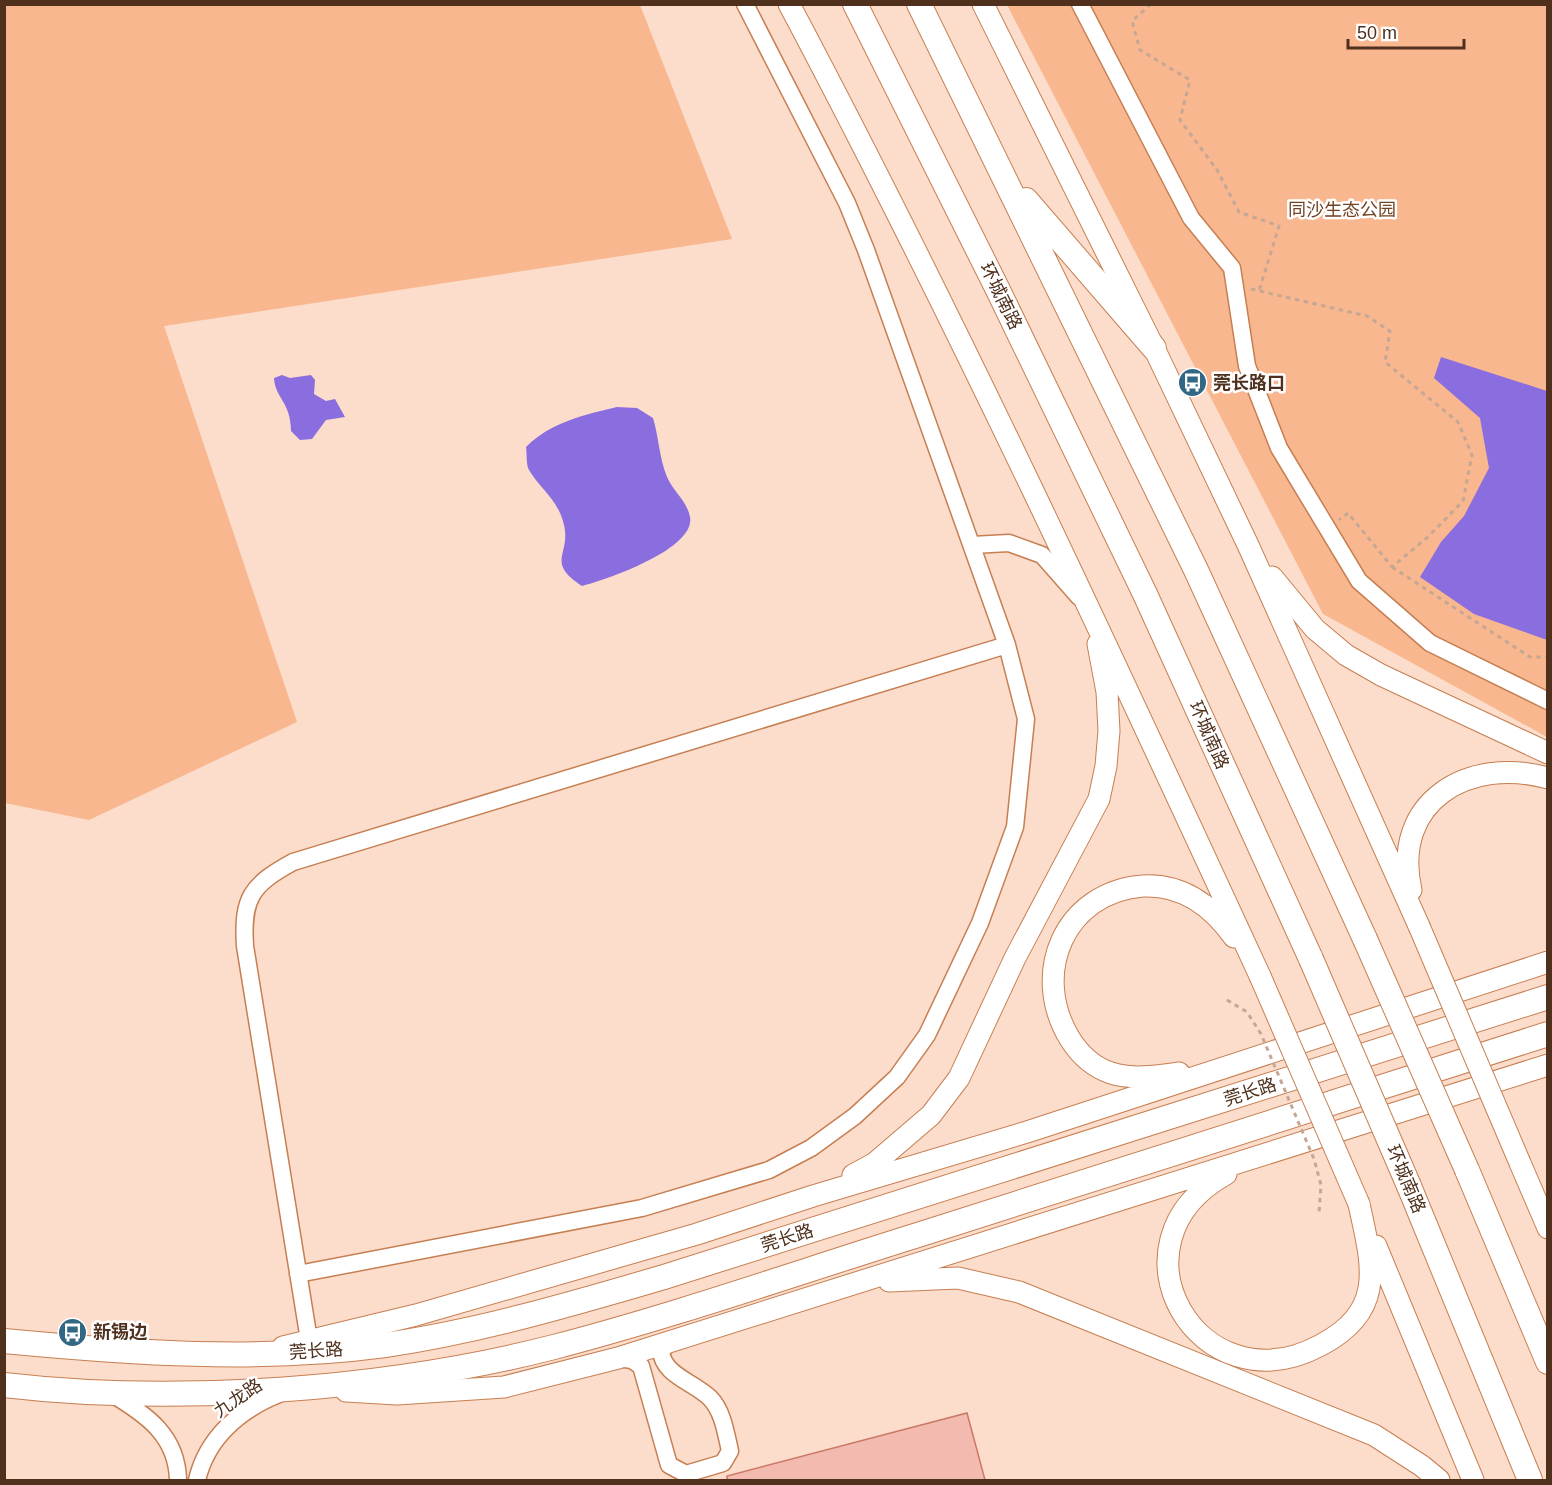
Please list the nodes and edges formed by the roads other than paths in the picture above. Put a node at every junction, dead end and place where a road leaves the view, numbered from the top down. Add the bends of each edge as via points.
1 (745, 4) edge
2 (789, 4) edge
3 (855, 4) edge
4 (919, 4) edge
5 (983, 4) edge
6 (1080, 4) edge
7 (1003, 174) junction
8 (1154, 348) junction
9 (972, 545) junction
10 (1248, 545) junction
11 (1092, 611) junction
12 (1007, 645) junction
13 (1548, 701) edge
14 (1548, 753) edge
15 (1548, 778) edge
16 (1419, 926) junction
17 (1544, 963) edge
18 (1260, 976) junction
19 (1548, 997) edge
20 (1548, 1034) edge
21 (1242, 1062) junction
22 (1548, 1065) edge
23 (1276, 1152) junction
24 (1520, 1163) junction
25 (813, 1196) junction
26 (1359, 1204) junction
27 (1548, 1204) edge
28 (1548, 1228) edge
29 (298, 1274) junction
30 (846, 1285) junction
31 (309, 1340) junction
32 (4, 1341) edge
33 (672, 1341) junction
34 (256, 1354) junction
35 (618, 1358) junction
36 (1548, 1362) edge
37 (4, 1385) edge
38 (294, 1388) junction
39 (111, 1394) junction
40 (178, 1480) edge
41 (196, 1480) edge
42 (1439, 1480) edge
43 (1473, 1480) edge
44 (1530, 1480) edge

1 - 9 street via 847,203
2 - 11 main road via 946,310
3 - 44 highway, 环城南路, bridge via 1145,594 1311,959
4 - 7 highway
5 - 8 main road
6 - 13 street via 1191,218 1232,267 1247,366 1279,447 1359,580 1430,644
7 - 8 highway
7 - 36 highway, bridge via 1196,570 1365,939
8 - 10 main road
9 - 11 street via 1009,543 1042,555
9 - 12 street
10 - 14 main road via 1315,629 1346,656
10 - 16 main road
11 - 18 main road
11 - 25 main road via 1107,692 1109,731 1099,799 1015,958 959,1078 931,1115 875,1163
12 - 29 street via 1026,719 1015,827 980,922 927,1035 897,1077 855,1116 811,1148 770,1170 718,1187 630,1210
12 - 29 street via 293,862 266,876 248,899 245,946
15 - 16 main road via 1508,771 1483,774 1445,789 1429,803 1409,840 1406,860
16 - 24 main road, bridge
17 - 21 main road
18 - 21 main road via 1229,931 1203,903 1187,893 1152,886 1129,888 1091,904 1074,919 1054,960 1056,1007 1064,1029 1077,1051 1094,1066 1112,1074 1135,1077
18 - 26 main road, bridge
19 - 34 highway, 莞长路 via 544,1312 385,1345
20 - 38 highway, 莞长路 via 1202,1146 552,1347 401,1376
21 - 25 main road
22 - 23 main road
23 - 26 main road via 1206,1187 1184,1210 1170,1238 1168,1257 1174,1296 1194,1331 1212,1345 1254,1361 1271,1361 1310,1352 1348,1327 1370,1293 1373,1277
23 - 30 main road
24 - 27 main road
24 - 28 main road
25 - 31 main road via 500,1291
26 - 43 main road
29 - 31 street
30 - 33 main road
30 - 42 main road via 958,1278 1019,1292 1374,1435
31 - 34 main road
32 - 34 highway, 莞长路 via 119,1352
33 - 35 main road
33 - 35 street via 661,1350 661,1359 672,1372 711,1399 724,1424 730,1451 723,1463 686,1474 669,1465 641,1366
35 - 38 main road via 504,1387 397,1394
37 - 39 highway, 莞长路
38 - 39 highway, 莞长路
38 - 41 street, 九龙路 via 262,1401 217,1435
39 - 40 street via 144,1413 165,1433 178,1467

